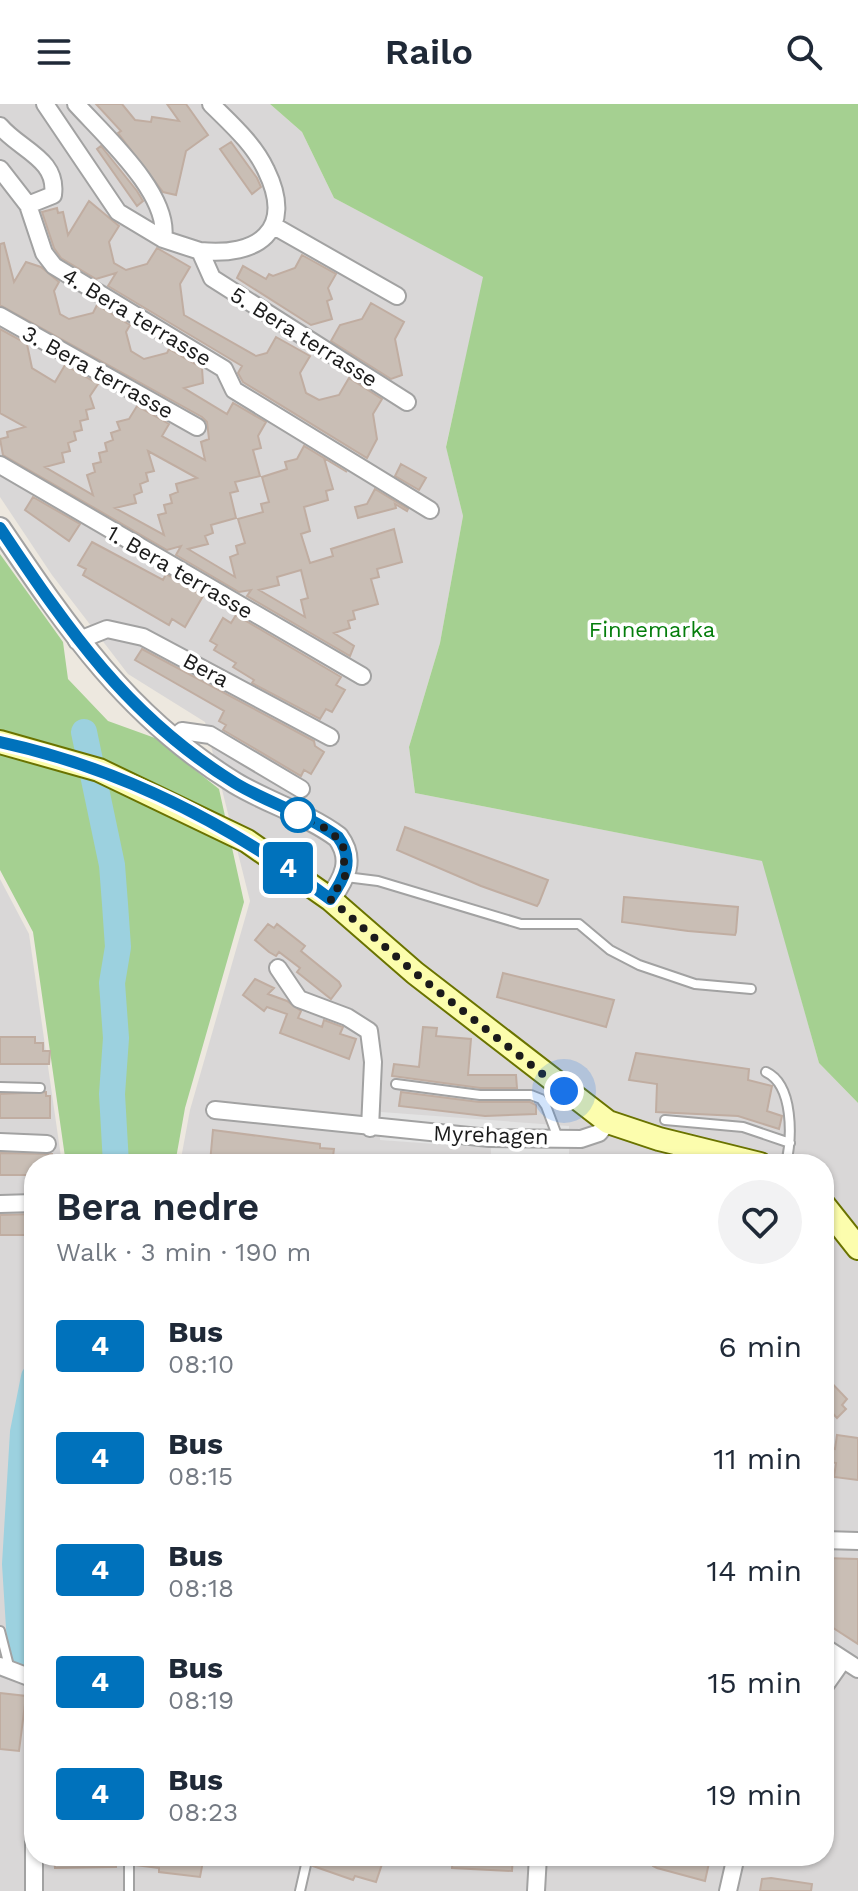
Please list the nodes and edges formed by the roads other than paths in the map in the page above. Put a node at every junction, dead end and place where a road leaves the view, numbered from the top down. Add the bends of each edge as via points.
1 (45, 104) edge
2 (76, 104) edge
3 (211, 104) edge
4 (0, 126) edge
5 (0, 169) edge
6 (28, 205) junction
7 (274, 226) junction
8 (163, 239) junction
9 (200, 251) junction
10 (397, 296) dead end
11 (0, 316) edge
12 (407, 402) dead end
13 (197, 427) dead end
14 (0, 465) edge
15 (430, 510) dead end
16 (0, 528) edge
17 (77, 641) junction
18 (362, 676) dead end
19 (330, 737) dead end
20 (174, 739) junction
21 (0, 742) edge
22 (301, 789) dead end
23 (345, 877) junction
24 (330, 899) junction
25 (278, 968) dead end
26 (751, 989) dead end
27 (766, 1072) dead end
28 (396, 1084) dead end
29 (0, 1087) edge
30 (40, 1088) dead end
31 (215, 1110) dead end
32 (665, 1120) dead end
33 (608, 1122) junction
34 (370, 1128) junction
35 (558, 1138) junction
36 (0, 1142) edge
37 (790, 1143) junction
38 (47, 1144) dead end
39 (720, 1154) edge
40 (788, 1154) edge
41 (24, 1203) edge
42 (0, 1204) edge
43 (834, 1218) edge
44 (858, 1248) edge
45 (834, 1540) edge
46 (858, 1541) edge
47 (0, 1631) edge
48 (834, 1653) edge
49 (851, 1664) edge
50 (5, 1668) edge
51 (24, 1675) edge
52 (834, 1678) edge
53 (34, 1866) edge
54 (129, 1866) edge
55 (306, 1866) edge
56 (537, 1866) edge
57 (734, 1866) edge
58 (34, 1891) edge
59 (129, 1891) edge
60 (300, 1891) edge
61 (536, 1891) edge
62 (728, 1891) edge

1 - 8 street via 118,212
2 - 8 street via 153,195 166,223
3 - 7 street via 267,170 277,208
4 - 6 street via 49,168 55,181 53,195
5 - 6 street, 4. Bera terrasse
6 - 15 street, 4. Bera terrasse via 44,253 54,266 224,369 234,390
7 - 9 street via 252,248 227,254
7 - 10 street
8 - 9 street
9 - 12 street, 5. Bera terrasse via 212,278
11 - 13 street, 3. Bera terrasse
14 - 18 street, 1. Bera terrasse
16 - 17 street
17 - 19 street, Bera via 107,629 143,637
17 - 20 street via 104,675
20 - 22 street via 182,731 210,735
20 - 23 street via 236,784 338,837 346,853
21 - 24 main road via 99,770 247,841
23 - 24 street
23 - 26 lane via 378,881 521,924 579,924 639,965 695,984
24 - 33 main road via 415,973
25 - 34 street via 299,999 369,1031
27 - 37 lane via 779,1081
28 - 35 lane via 480,1095 531,1095 546,1106
29 - 30 lane
31 - 34 street, Myrehagen
32 - 37 lane via 743,1127
33 - 35 street, Myrehagen via 599,1133 581,1139
33 - 39 main road
34 - 35 street, Myrehagen
36 - 38 street
37 - 40 lane
41 - 42 street
43 - 44 main road
45 - 46 street
47 - 50 lane
48 - 49 street
49 - 52 street
50 - 51 street
53 - 58 street
54 - 59 lane
55 - 60 lane
56 - 61 street
57 - 62 street

